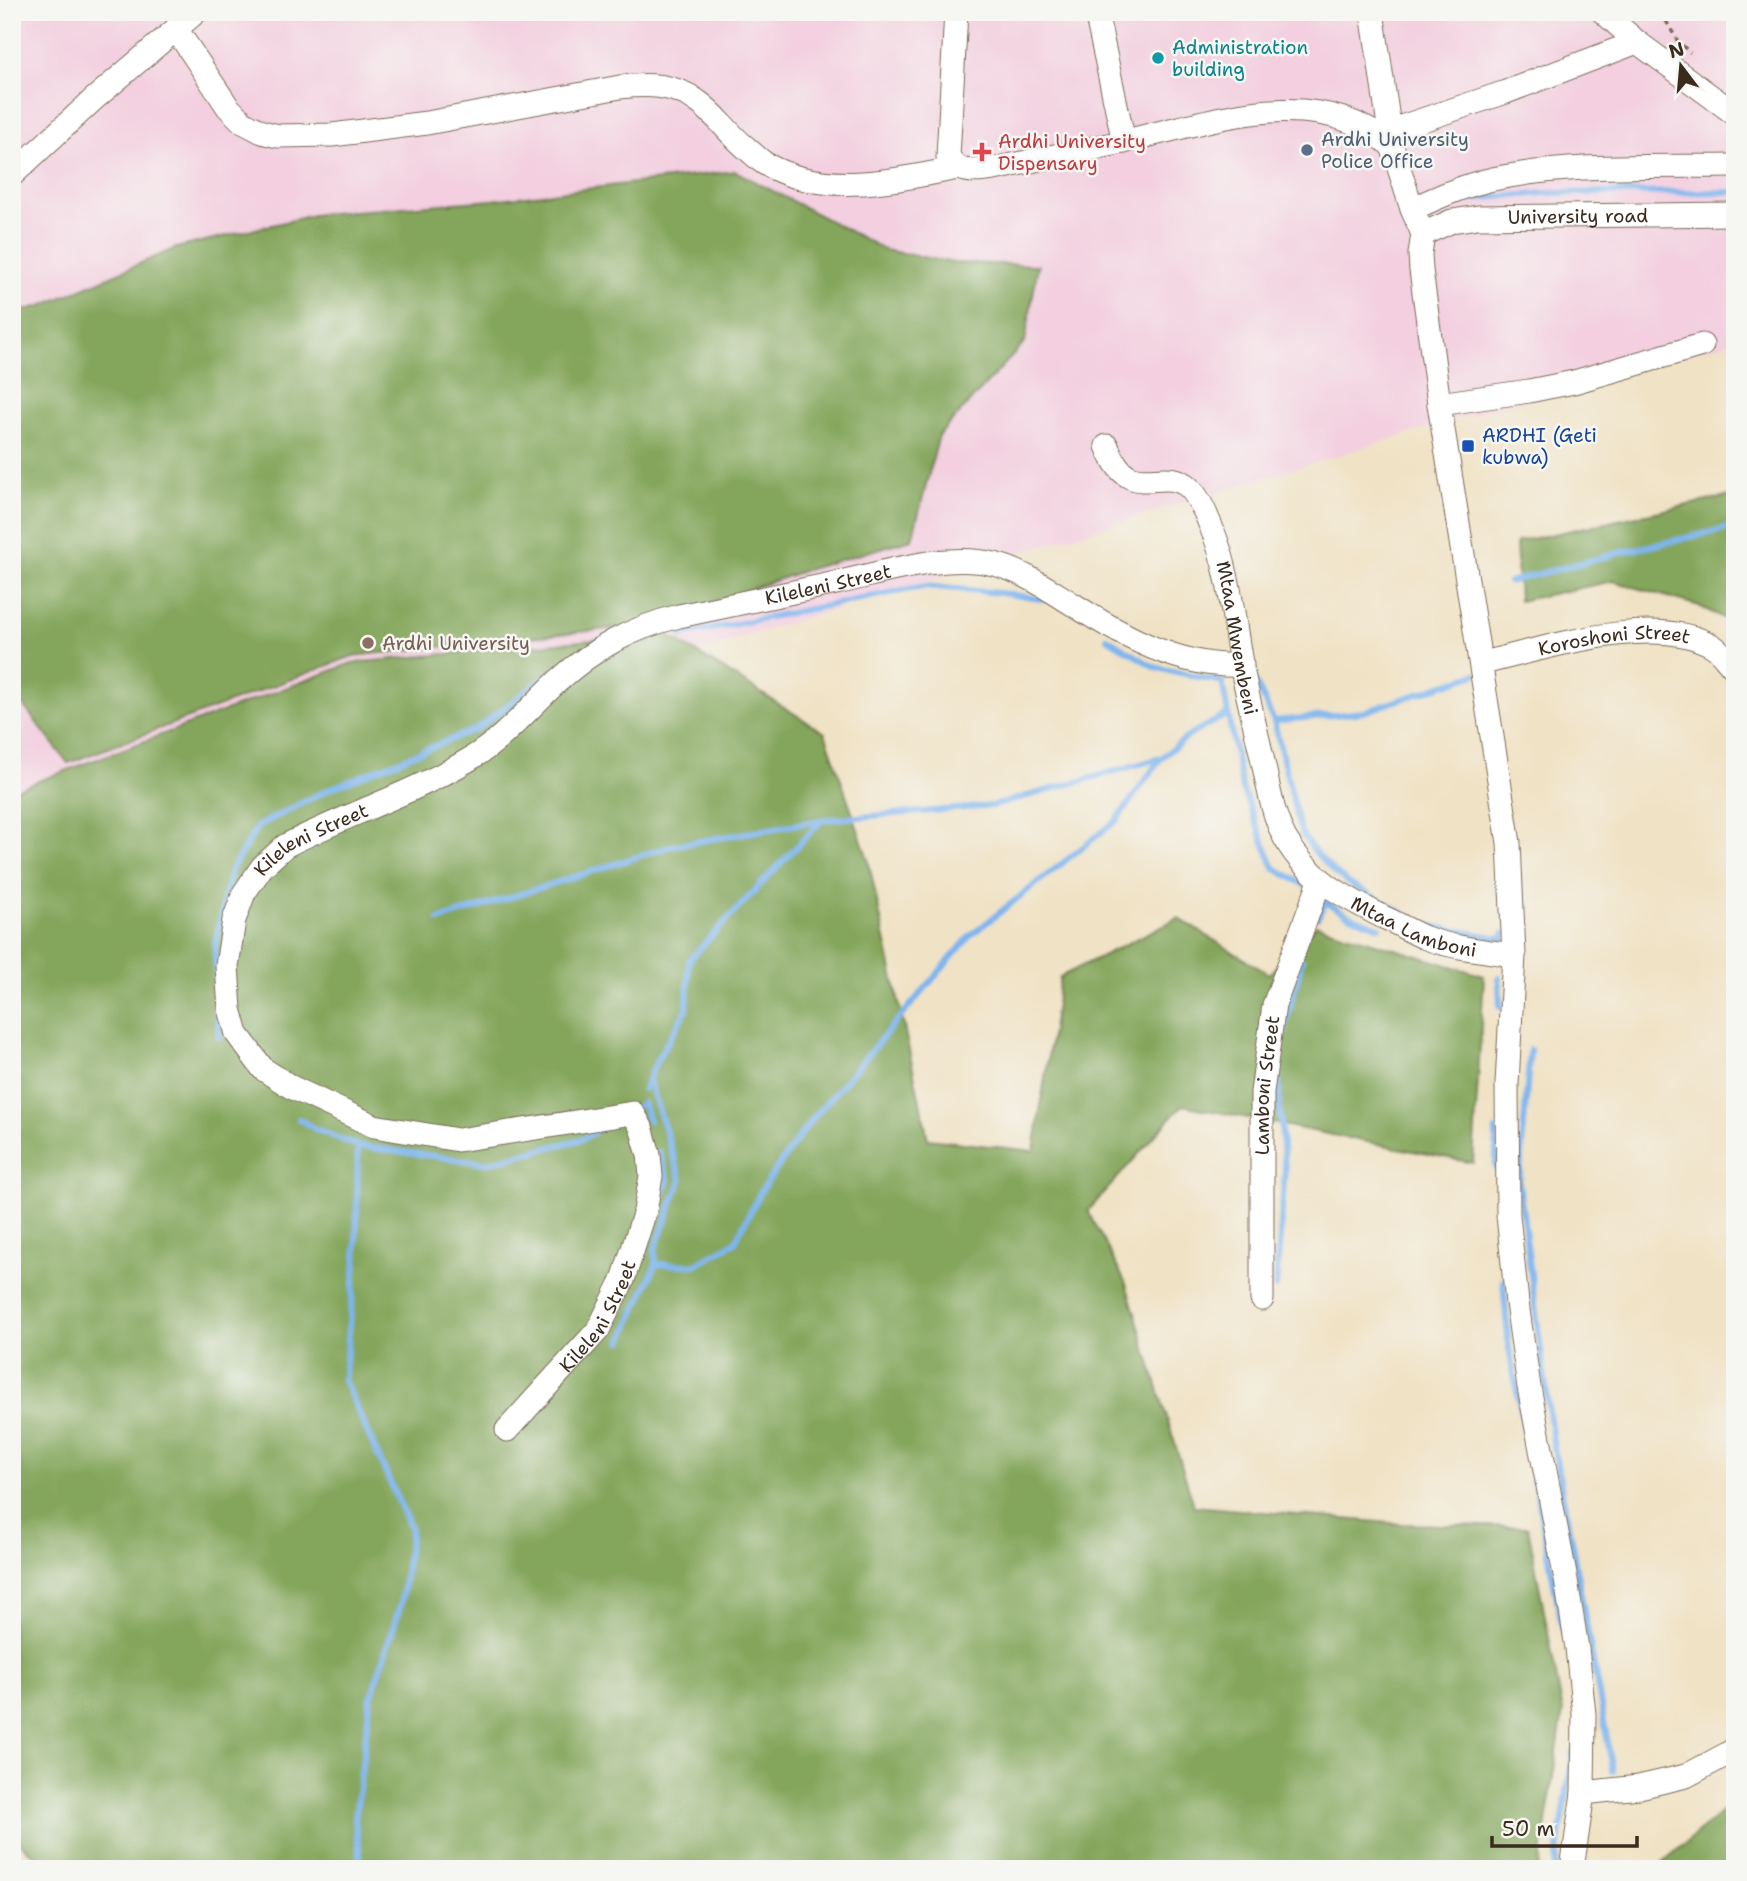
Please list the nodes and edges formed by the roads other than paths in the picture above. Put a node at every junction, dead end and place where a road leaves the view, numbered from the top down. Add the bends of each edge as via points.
1 (196, 12) edge
2 (957, 12) edge
3 (1096, 12) edge
4 (1372, 12) edge
5 (1603, 12) edge
6 (176, 29) junction
7 (1637, 41) junction
8 (1735, 114) edge
9 (1391, 139) junction
10 (1124, 142) junction
11 (1735, 166) edge
12 (958, 168) junction
13 (12, 175) edge
14 (1412, 209) junction
15 (1735, 214) edge
16 (1423, 234) junction
17 (1702, 345) dead end
18 (1439, 404) junction
19 (1107, 446) dead end
20 (1482, 663) junction
21 (1241, 665) junction
22 (1735, 669) edge
23 (1320, 881) junction
24 (1514, 955) junction
25 (1262, 1299) dead end
26 (507, 1430) dead end
27 (1735, 1748) edge
28 (1583, 1794) junction
29 (1573, 1869) edge

1 - 6 street
2 - 12 street via 948,157
3 - 10 street
4 - 9 street
5 - 7 street
6 - 12 street via 228,107 243,122 278,136 332,135 427,123 646,84 673,88 698,101 764,163 799,177 865,183
6 - 13 street
7 - 8 street
7 - 9 street
9 - 10 street via 1318,111 1268,110 1220,117
9 - 14 street
10 - 12 street via 974,172
11 - 14 street via 1540,172 1491,179
14 - 16 street
15 - 16 street, University road via 1478,217 1452,220
16 - 18 street via 1421,270
17 - 18 street via 1574,382
18 - 20 street
19 - 21 street, Mtaa Mwembeni via 1124,475 1175,481 1197,498 1213,529 1230,587
20 - 22 street, Koroshoni Street via 1616,632 1682,634 1714,647
20 - 24 street via 1509,843
21 - 23 street, Mtaa Mwembeni via 1284,837
21 - 26 street, Kileleni Street via 1213,666 1168,654 997,565 966,561 888,572 679,616 619,636 588,655 499,739 469,760 285,846 262,867 244,893 234,920 227,966 237,1034 263,1069 374,1126 458,1140 634,1113 641,1127 651,1176 624,1280 598,1330
23 - 24 street, Mtaa Lamboni via 1427,939
23 - 25 street, Lamboni Street via 1274,1005 1262,1092
24 - 28 street via 1507,1084 1508,1215 1532,1405 1577,1648 1584,1714
27 - 28 street via 1686,1776
28 - 29 street

